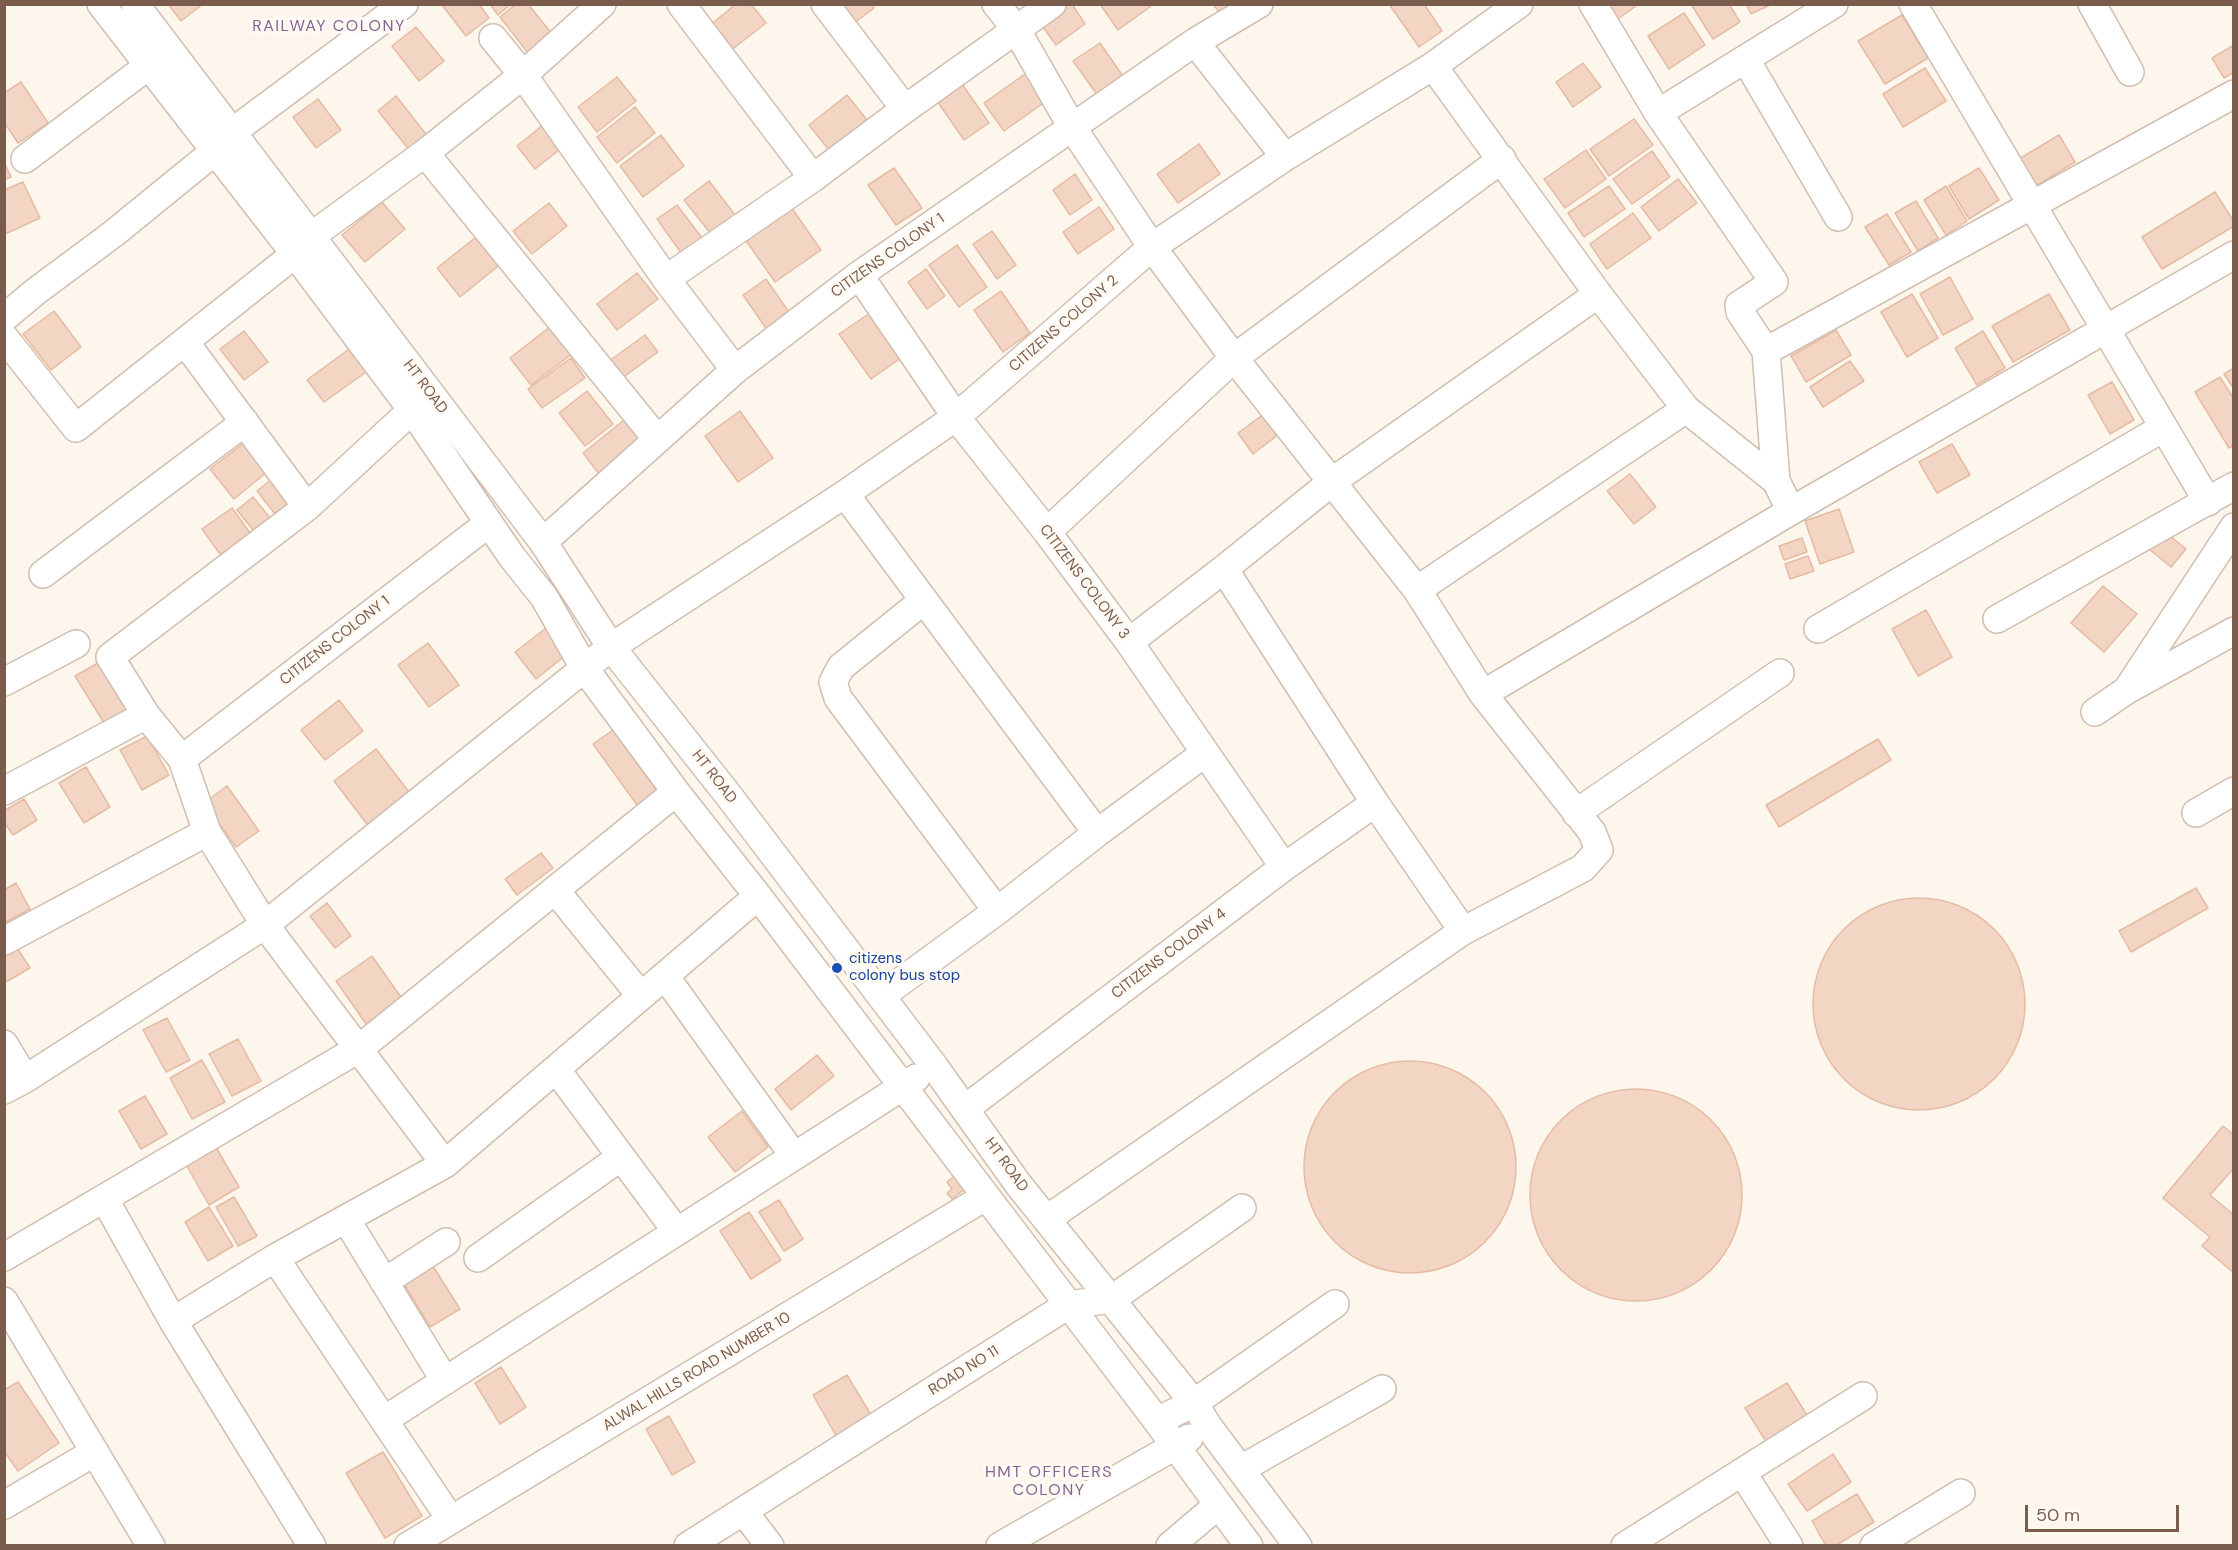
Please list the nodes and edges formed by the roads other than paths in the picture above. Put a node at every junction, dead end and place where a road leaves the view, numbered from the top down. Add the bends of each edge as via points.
1 (101, 4) edge
2 (135, 4) edge
3 (404, 4) edge
4 (602, 4) edge
5 (681, 4) edge
6 (825, 4) edge
7 (996, 4) edge
8 (1052, 4) edge
9 (1259, 4) edge
10 (1519, 4) edge
11 (1593, 4) edge
12 (1834, 4) edge
13 (1913, 4) edge
14 (2092, 4) edge
15 (1016, 29) junction
16 (493, 38) dead end
17 (1195, 42) junction
18 (1746, 60) junction
19 (148, 66) junction
20 (1433, 66) junction
21 (2130, 72) dead end
22 (523, 75) junction
23 (2234, 94) edge
24 (905, 109) junction
25 (1658, 113) junction
26 (1072, 127) junction
27 (223, 142) junction
28 (425, 153) junction
29 (1284, 157) junction
30 (25, 159) dead end
31 (1502, 159) junction
32 (813, 178) junction
33 (2031, 205) junction
34 (1838, 217) dead end
35 (303, 245) junction
36 (1152, 247) junction
37 (2234, 255) edge
38 (859, 275) junction
39 (666, 279) junction
40 (1598, 294) junction
41 (4, 318) edge
42 (2106, 330) junction
43 (4, 337) edge
44 (185, 342) junction
45 (1766, 351) junction
46 (1234, 358) junction
47 (735, 370) junction
48 (1686, 409) junction
49 (412, 410) junction
50 (956, 417) junction
51 (245, 422) junction
52 (2163, 428) junction
53 (657, 439) junction
54 (1333, 481) junction
55 (1776, 481) junction
56 (2234, 486) edge
57 (845, 494) junction
58 (2208, 502) junction
59 (307, 507) junction
60 (1791, 511) junction
61 (489, 523) junction
62 (2234, 526) edge
63 (1047, 532) junction
64 (543, 542) junction
65 (1224, 569) junction
66 (43, 574) dead end
67 (1417, 590) junction
68 (924, 600) junction
69 (1997, 619) dead end
70 (1818, 629) dead end
71 (2234, 631) edge
72 (1129, 642) junction
73 (75, 644) dead end
74 (611, 647) junction
75 (585, 669) junction
76 (1780, 673) dead end
77 (4, 682) edge
78 (2127, 690) junction
79 (1484, 694) junction
80 (2095, 712) dead end
81 (146, 715) junction
82 (1205, 753) junction
83 (182, 759) junction
84 (4, 791) edge
85 (2234, 791) edge
86 (676, 792) junction
87 (1375, 803) junction
88 (1576, 813) junction
89 (2196, 813) dead end
90 (207, 832) junction
91 (1097, 833) junction
92 (1284, 867) junction
93 (555, 890) junction
94 (758, 896) junction
95 (997, 911) junction
96 (265, 925) junction
97 (1463, 931) junction
98 (4, 941) edge
99 (665, 976) junction
100 (641, 996) junction
101 (881, 996) junction
102 (4, 1044) edge
103 (360, 1048) junction
104 (934, 1066) junction
105 (556, 1069) junction
106 (15, 1084) edge
107 (902, 1087) junction
108 (966, 1108) junction
109 (794, 1156) junction
110 (621, 1157) junction
111 (445, 1164) junction
112 (986, 1197) junction
113 (104, 1198) junction
114 (1242, 1208) dead end
115 (346, 1219) junction
116 (1047, 1219) junction
117 (677, 1232) junction
118 (446, 1242) dead end
119 (4, 1257) edge
120 (275, 1258) junction
121 (478, 1258) dead end
122 (384, 1282) junction
123 (1112, 1299) junction
124 (4, 1301) edge
125 (1335, 1304) dead end
126 (1068, 1305) junction
127 (173, 1321) junction
128 (444, 1381) junction
129 (1382, 1389) dead end
130 (1863, 1396) dead end
131 (1194, 1402) junction
132 (384, 1420) junction
133 (1157, 1420) junction
134 (1208, 1426) junction
135 (1176, 1447) junction
136 (95, 1452) junction
137 (1241, 1469) junction
138 (1742, 1472) junction
139 (1961, 1493) dead end
140 (4, 1505) edge
141 (1218, 1505) junction
142 (743, 1511) junction
143 (451, 1520) junction
144 (151, 1545) edge
145 (312, 1545) edge
146 (408, 1545) edge
147 (688, 1545) edge
148 (770, 1545) edge
149 (1000, 1545) edge
150 (1170, 1545) edge
151 (1249, 1545) edge
152 (1298, 1545) edge
153 (1625, 1545) edge
154 (1790, 1545) edge
155 (1874, 1545) edge

1 - 19 street, HT ROAD
2 - 27 street, HT ROAD
3 - 27 street
4 - 22 street
5 - 32 street
6 - 24 street
7 - 15 street
8 - 15 street
9 - 17 street, CITIZENS COLONY 1
10 - 20 street, CITIZENS COLONY 2
11 - 25 street
12 - 18 street
13 - 33 street
14 - 21 street
15 - 24 street
15 - 26 street
16 - 22 street
17 - 26 street, CITIZENS COLONY 1
17 - 29 street
18 - 25 street
18 - 34 street
19 - 27 street, HT ROAD
19 - 30 street
20 - 29 street, CITIZENS COLONY 2
20 - 31 street
22 - 28 street
22 - 39 street
23 - 33 street
24 - 32 street
25 - 45 street via 1774,282 1739,305
26 - 36 street
26 - 38 street, CITIZENS COLONY 1
27 - 35 street, HT ROAD
27 - 41 street
28 - 35 street
28 - 53 street
29 - 36 street, CITIZENS COLONY 2
31 - 40 street
31 - 46 street
32 - 39 street
33 - 42 street
33 - 45 street
35 - 44 street
35 - 49 street, HT ROAD
35 - 64 street, HT ROAD
36 - 46 street
36 - 50 street, CITIZENS COLONY 2
37 - 42 street
38 - 47 street, CITIZENS COLONY 1
38 - 50 street, CITIZENS COLONY 3
39 - 47 street
40 - 48 street
40 - 54 street
42 - 52 street
42 - 60 street
43 - 44 street via 76,428
44 - 51 street
45 - 55 street
46 - 54 street
46 - 63 street
47 - 53 street, CITIZENS COLONY 1
48 - 55 street
48 - 67 street
49 - 59 street
49 - 61 street, HT ROAD
50 - 57 street, CITIZENS COLONY 2
50 - 63 street, CITIZENS COLONY 3
51 - 59 street
51 - 66 street
52 - 58 street
52 - 70 street
53 - 64 street, CITIZENS COLONY 1
54 - 65 street
54 - 67 street
55 - 60 street
56 - 58 street
57 - 68 street
57 - 74 street, CITIZENS COLONY 2
58 - 69 street
59 - 81 street via 110,657
60 - 79 street
61 - 75 street, HT ROAD via 544,597
61 - 83 street, CITIZENS COLONY 1
62 - 78 street
63 - 72 street, CITIZENS COLONY 3
64 - 74 street, HT ROAD
65 - 72 street
65 - 87 street
67 - 79 street
68 - 91 street
68 - 95 street via 841,667 833,682 838,698
71 - 78 street
72 - 82 street, CITIZENS COLONY 3
73 - 77 street
74 - 75 street, CITIZENS COLONY 2
74 - 101 street, HT ROAD
75 - 86 street, HT ROAD
75 - 96 street, CITIZENS COLONY 2
76 - 88 street
78 - 80 street
79 - 88 street
81 - 83 street
81 - 84 street
82 - 91 street
82 - 92 street, CITIZENS COLONY 3
83 - 90 street
85 - 89 street
86 - 93 street
86 - 94 street, HT ROAD
87 - 92 street, CITIZENS COLONY 4
87 - 97 street
88 - 97 street via 1592,832 1599,850 1583,868
90 - 96 street
90 - 98 street
91 - 95 street
92 - 108 street, CITIZENS COLONY 4
93 - 100 street
93 - 103 street
94 - 99 street
94 - 107 street, HT ROAD
95 - 101 street
96 - 103 street
96 - 106 street, CITIZENS COLONY 2
97 - 116 street
99 - 100 street
99 - 109 street
100 - 105 street
101 - 104 street, HT ROAD
102 - 106 street
103 - 111 street
103 - 113 street
104 - 107 street
104 - 108 street, HT ROAD
105 - 110 street
105 - 111 street
107 - 109 street
107 - 112 street, HT ROAD
108 - 116 street, HT ROAD
109 - 117 street
110 - 117 street
110 - 121 street
111 - 115 street
112 - 126 street, HT ROAD
112 - 143 street, ALWAL HILLS ROAD NUMBER 10
113 - 119 street
113 - 127 street
114 - 123 street, ROAD NO 11
115 - 120 street
115 - 122 street
116 - 123 street, HT ROAD
117 - 128 street
118 - 122 street
120 - 127 street
120 - 132 street
122 - 128 street
123 - 126 street, ROAD NO 11
123 - 131 street, HT ROAD
124 - 136 street
125 - 131 street
126 - 133 street, HT ROAD
126 - 142 street, ROAD NO 11
127 - 145 street
128 - 132 street
129 - 137 street
130 - 138 street
131 - 133 street
131 - 134 street, HT ROAD
132 - 143 street
133 - 135 street, HT ROAD
134 - 135 street
134 - 137 street, HT ROAD
135 - 141 street, HT ROAD
135 - 149 street
136 - 140 street
136 - 144 street
137 - 152 street, HT ROAD
138 - 153 street
138 - 154 street
139 - 155 street
141 - 150 street
141 - 151 street, HT ROAD
142 - 147 street, ROAD NO 11
142 - 148 street
143 - 146 street, ALWAL HILLS ROAD NUMBER 10

